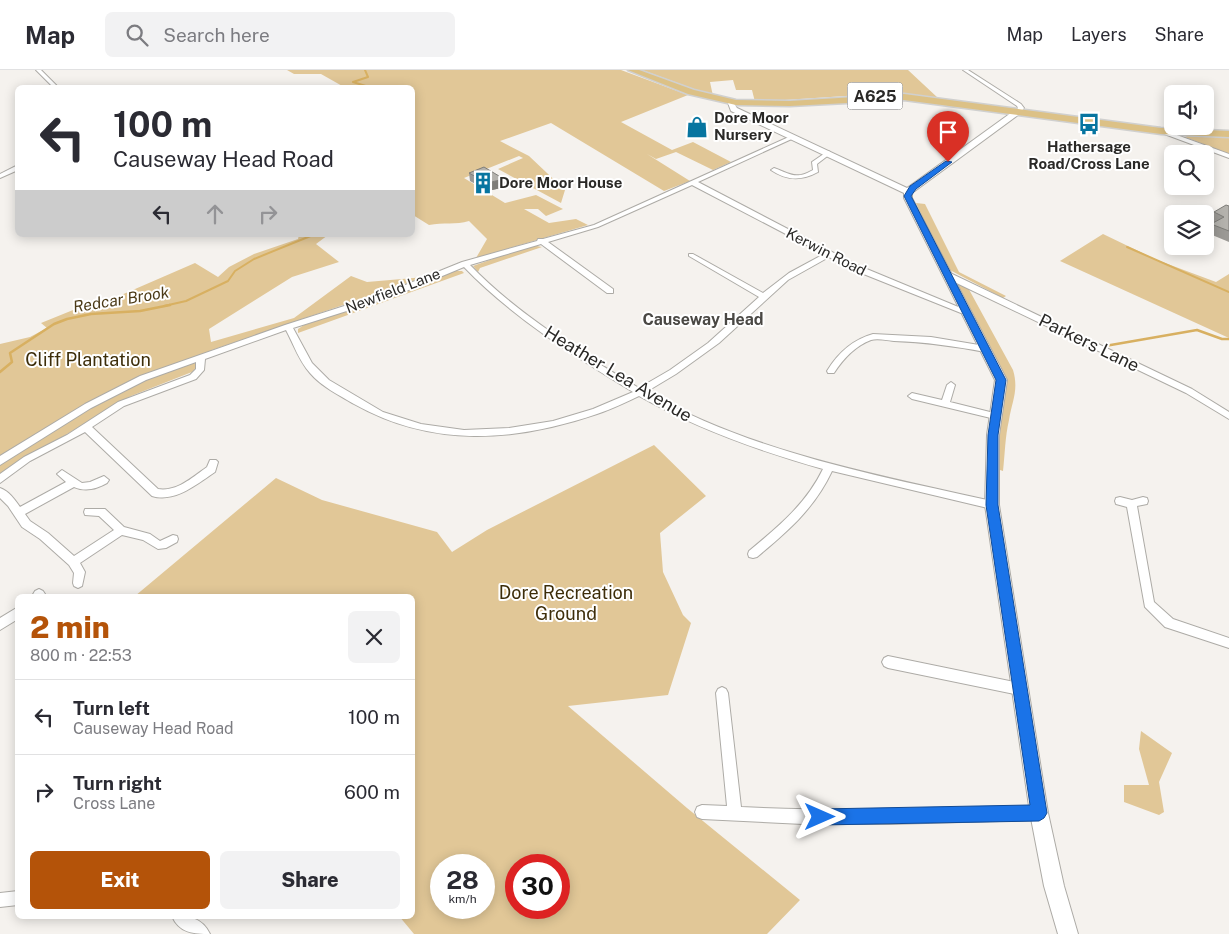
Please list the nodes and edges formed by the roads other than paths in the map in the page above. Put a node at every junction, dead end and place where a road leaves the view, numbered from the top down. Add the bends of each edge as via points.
1 (38, 70) edge
2 (632, 70) edge
3 (965, 70) edge
4 (54, 85) edge
5 (732, 102) junction
6 (1018, 112) junction
7 (1161, 131) junction
8 (1229, 134) edge
9 (793, 137) junction
10 (828, 153) junction
11 (1229, 156) edge
12 (15, 168) edge
13 (774, 170) dead end
14 (0, 176) edge
15 (692, 182) junction
16 (908, 192) junction
17 (540, 240) junction
18 (692, 254) dead end
19 (829, 254) junction
20 (464, 264) junction
21 (946, 275) junction
22 (610, 291) dead end
23 (764, 297) junction
24 (964, 311) junction
25 (288, 327) junction
26 (985, 349) junction
27 (201, 358) junction
28 (831, 371) dead end
29 (950, 385) dead end
30 (640, 392) junction
31 (912, 396) dead end
32 (945, 404) junction
33 (995, 416) junction
34 (1229, 416) edge
35 (86, 427) junction
36 (0, 460) edge
37 (829, 467) junction
38 (215, 468) dead end
39 (62, 474) dead end
40 (0, 479) edge
41 (104, 480) dead end
42 (73, 483) junction
43 (0, 492) edge
44 (1120, 502) dead end
45 (992, 505) junction
46 (89, 512) dead end
47 (19, 513) junction
48 (121, 530) junction
49 (173, 539) dead end
50 (753, 554) dead end
51 (73, 562) junction
52 (78, 583) dead end
53 (15, 614) edge
54 (0, 625) edge
55 (1229, 643) edge
56 (888, 662) dead end
57 (1019, 689) junction
58 (722, 693) dead end
59 (702, 812) dead end
60 (735, 813) junction
61 (1039, 813) junction
62 (15, 898) edge
63 (0, 900) edge
64 (183, 919) edge
65 (202, 934) edge
66 (1068, 934) edge

1 - 4 street
2 - 5 main road, A625 via 703,96
3 - 6 street via 1019,105 1022,108
5 - 6 main road, A625 via 777,104 892,96
5 - 9 street via 734,109
6 - 7 main road, A625
6 - 16 street
7 - 8 main road, A625
7 - 11 street
9 - 10 street
9 - 15 street, Newfield Lane
10 - 13 street via 814,163 816,171 804,178 796,179
10 - 16 street
12 - 14 street
15 - 17 street, Newfield Lane via 596,226
15 - 19 street, Kerwin Road
16 - 21 street
17 - 20 street, Newfield Lane
17 - 22 street
18 - 23 street
19 - 23 street via 790,275
19 - 24 street, Kerwin Road via 876,277
20 - 25 street, Newfield Lane via 391,294
20 - 30 street, Heather Lea Avenue via 488,288 534,323
21 - 24 street
21 - 34 street, Parkers Lane via 1189,391
23 - 30 street via 715,342
24 - 26 street
25 - 27 street, Newfield Lane
25 - 30 street via 310,367 324,381 365,409 412,425 472,432 528,429 587,415
26 - 28 street via 931,340 874,337 841,356
26 - 33 street via 1001,380
27 - 35 street via 200,370 194,377 135,397
27 - 36 street, Newfield Lane via 121,388
29 - 32 street
30 - 37 street, Heather Lea Avenue via 688,418 732,436
31 - 32 street
32 - 33 street
33 - 45 street
35 - 38 street via 155,493 176,490
35 - 40 street via 27,459
37 - 45 street, Heather Lea Avenue
37 - 50 street via 804,510
39 - 42 street
41 - 42 street via 85,488
42 - 47 street
43 - 47 street
44 - 55 street via 1137,502 1149,604 1169,623
45 - 57 street
46 - 48 street via 101,512
47 - 51 street via 26,524
48 - 49 street via 146,537 158,545
48 - 51 street
51 - 52 street via 80,572
53 - 54 street
56 - 57 street
57 - 61 street
58 - 60 street
59 - 60 street
60 - 61 street via 889,817
61 - 66 street
62 - 63 street
64 - 65 street

